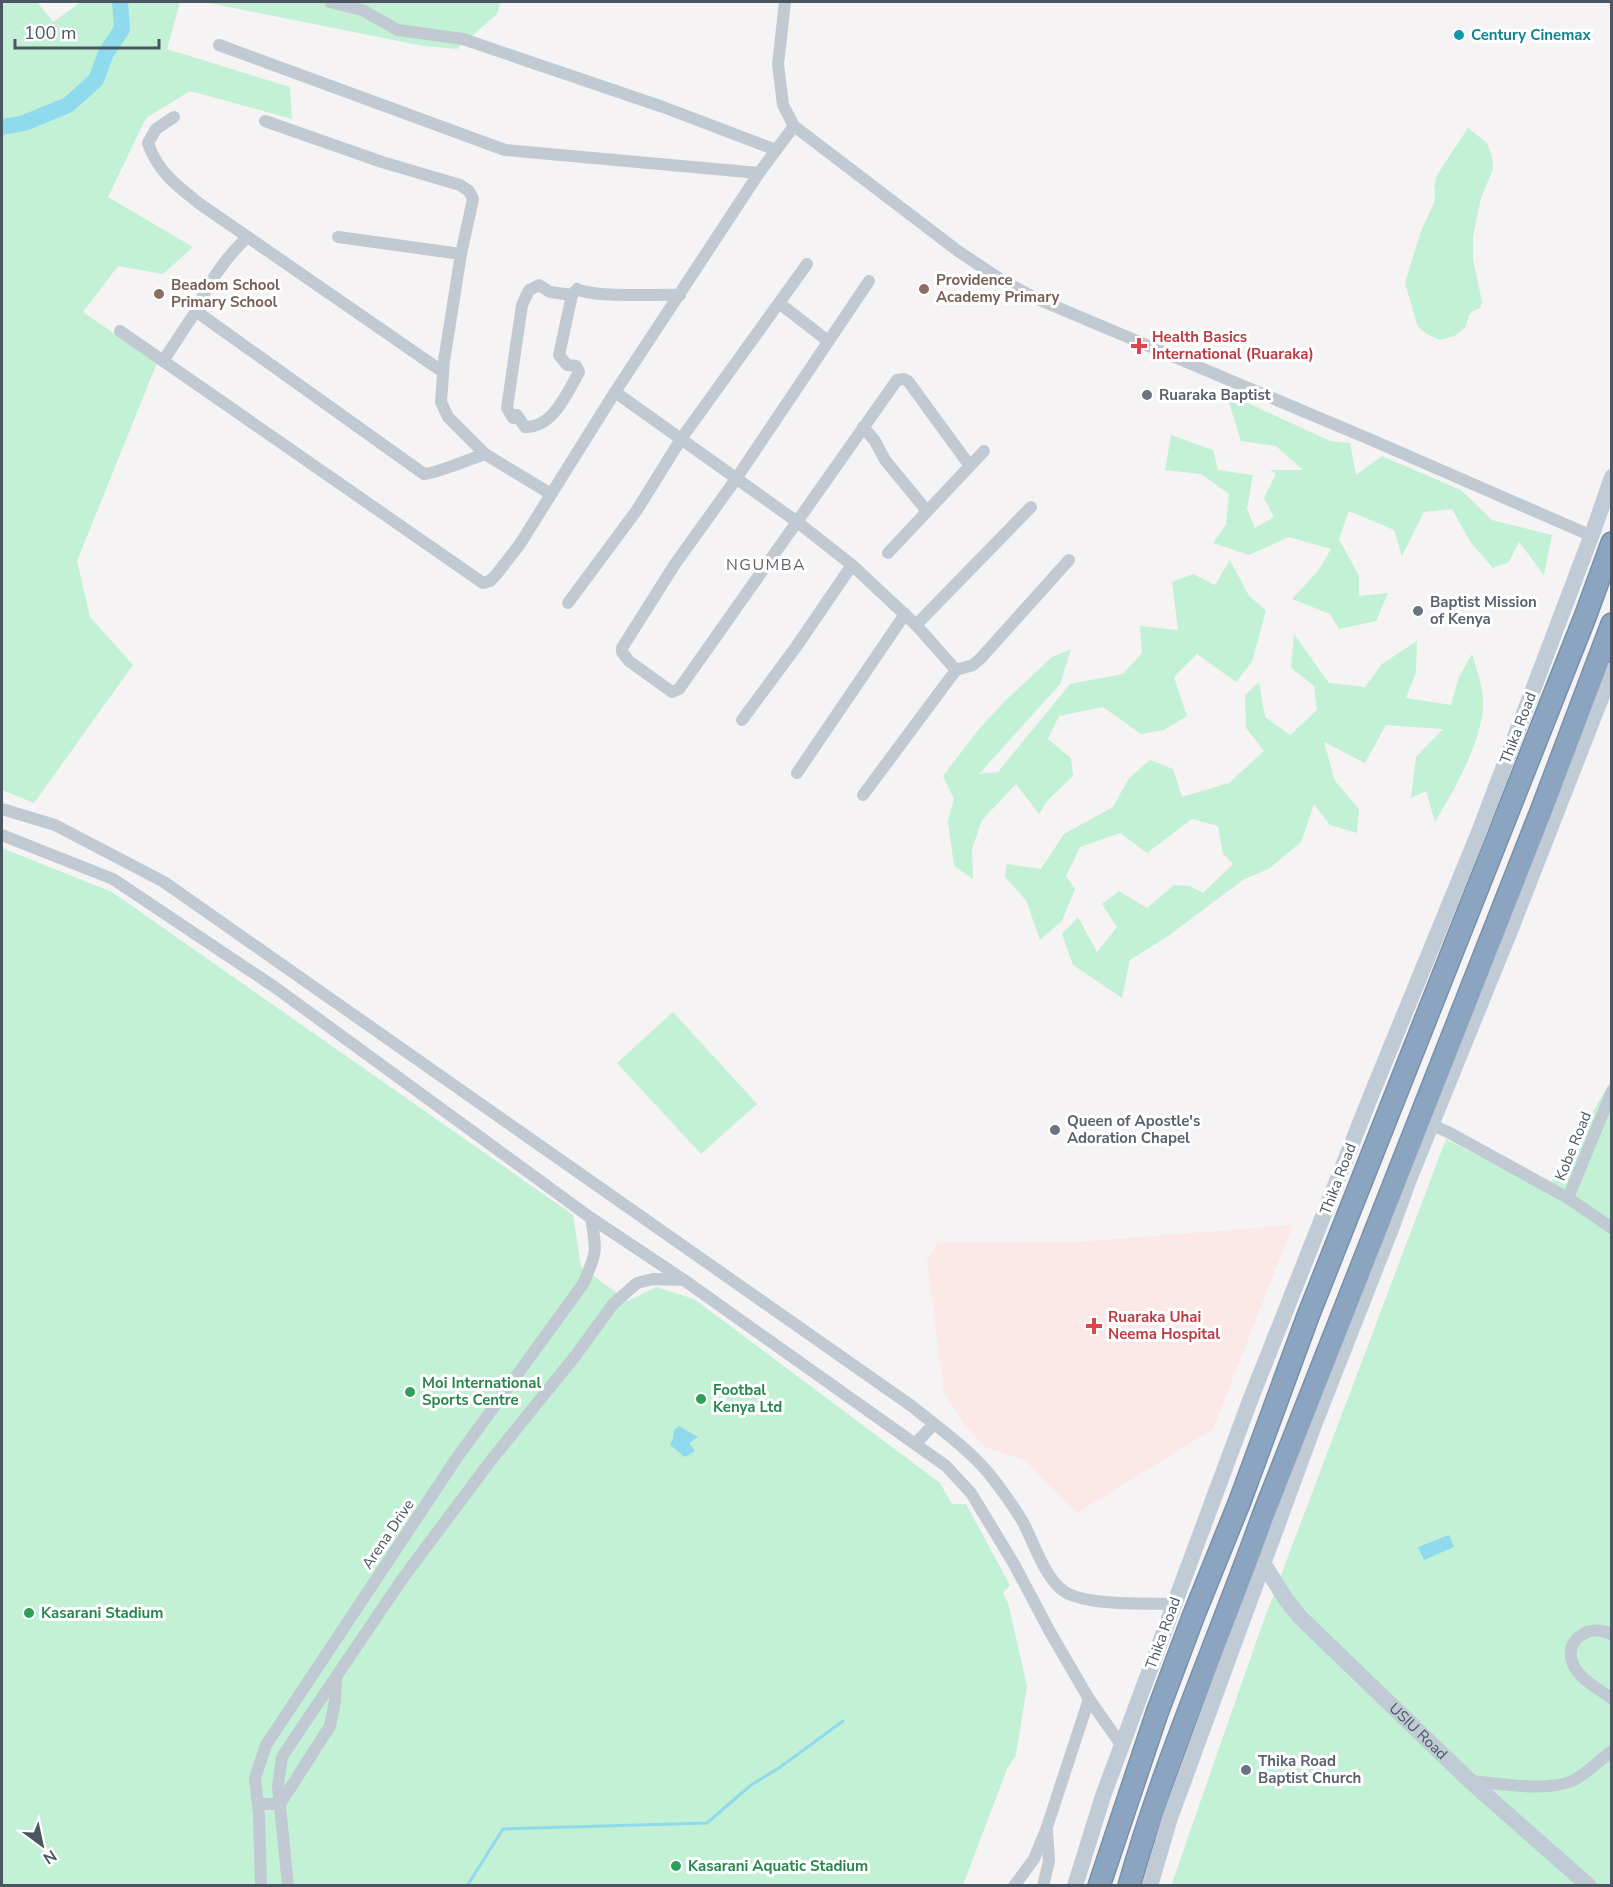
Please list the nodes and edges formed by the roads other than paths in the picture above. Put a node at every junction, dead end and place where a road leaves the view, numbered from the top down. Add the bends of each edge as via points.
1 (330, 2) edge
2 (785, 2) edge
3 (219, 45) dead end
4 (174, 117) dead end
5 (265, 121) dead end
6 (794, 126) junction
7 (776, 150) junction
8 (759, 173) junction
9 (248, 237) junction
10 (338, 237) dead end
11 (461, 254) junction
12 (807, 264) dead end
13 (869, 281) dead end
14 (572, 295) junction
15 (680, 295) junction
16 (779, 303) junction
17 (196, 311) junction
18 (120, 331) dead end
19 (828, 341) junction
20 (164, 361) junction
21 (443, 372) junction
22 (615, 392) junction
23 (863, 427) junction
24 (681, 439) junction
25 (984, 451) dead end
26 (485, 454) junction
27 (970, 466) junction
28 (1611, 477) edge
29 (736, 479) junction
30 (551, 494) junction
31 (1031, 507) dead end
32 (927, 511) junction
33 (796, 521) junction
34 (1602, 539) edge
35 (888, 553) dead end
36 (1069, 561) dead end
37 (852, 565) junction
38 (568, 603) dead end
39 (905, 614) junction
40 (1611, 624) edge
41 (916, 625) junction
42 (956, 670) junction
43 (1611, 670) edge
44 (742, 720) dead end
45 (797, 773) dead end
46 (1552, 781) junction
47 (863, 795) dead end
48 (2, 809) edge
49 (1553, 821) junction
50 (2, 835) edge
51 (1611, 1091) edge
52 (1432, 1125) junction
53 (1568, 1198) junction
54 (591, 1218) junction
55 (1611, 1228) edge
56 (684, 1280) junction
57 (1278, 1330) junction
58 (1275, 1406) junction
59 (934, 1424) junction
60 (915, 1444) junction
61 (1263, 1563) junction
62 (1174, 1604) junction
63 (1611, 1635) edge
64 (336, 1676) junction
65 (1611, 1698) edge
66 (1089, 1699) junction
67 (1122, 1746) junction
68 (1611, 1751) edge
69 (1470, 1781) junction
70 (258, 1804) junction
71 (280, 1804) junction
72 (1046, 1830) junction
73 (261, 1886) edge
74 (288, 1886) edge
75 (1014, 1886) edge
76 (1043, 1886) edge
77 (1075, 1886) edge
78 (1099, 1886) edge
79 (1129, 1886) edge
80 (1150, 1886) edge
81 (1589, 1886) edge

1 - 7 street via 362,10 398,30 463,39
2 - 6 street via 778,64 783,105
3 - 8 street via 505,150
4 - 9 street via 156,129 148,143 161,171
5 - 11 street via 470,191 473,199
6 - 7 street
6 - 34 street via 911,217 1014,288
7 - 8 street
8 - 15 street
9 - 17 street via 219,269
9 - 21 street
10 - 11 street
11 - 21 street
12 - 16 street
13 - 19 street
14 - 14 street via 550,292 540,285 529,290 522,305 507,408 525,427 550,417 579,372 559,355
14 - 15 street via 578,289 600,294
15 - 22 street
16 - 19 street
16 - 24 street
17 - 20 street
17 - 26 street via 424,474
18 - 20 street
19 - 29 street
20 - 30 street via 483,583 496,575 520,544
21 - 26 street via 440,397 445,411
22 - 24 street
22 - 30 street
23 - 27 street via 897,380 904,379
23 - 32 street
23 - 33 street
24 - 29 street
24 - 38 street via 636,510
25 - 27 street
26 - 30 street
27 - 32 street
28 - 34 main road, Thika Road
29 - 33 street
29 - 33 street via 675,564 622,648 629,661 672,692 679,688
31 - 41 street
32 - 35 street
33 - 37 street
34 - 57 main road, Thika Road
34 - 58 highway, Thika Road via 1577,637
36 - 42 street via 981,658
37 - 39 street
37 - 44 street
39 - 41 street
39 - 45 street
40 - 46 highway
41 - 42 street
42 - 47 street
43 - 49 main road
46 - 49 highway
46 - 79 highway via 1182,1727
48 - 59 street via 55,825 164,882
49 - 52 main road
50 - 54 street via 113,879 276,988
51 - 53 street, Kobe Road
52 - 53 street
52 - 61 main road
53 - 55 street, Kobe Road
54 - 56 street
54 - 70 street, Arena Drive via 595,1258 583,1284 456,1459 277,1727 255,1778
56 - 60 street
56 - 64 street via 637,1283 613,1304 403,1578
57 - 58 main road
57 - 62 main road, Thika Road
58 - 78 highway, Thika Road via 1157,1713
59 - 60 street
59 - 62 street via 965,1448 993,1479 1024,1524 1056,1584 1065,1592 1102,1601
60 - 66 street via 946,1466 971,1493
61 - 69 main road, USIU Road via 1301,1618
61 - 80 main road via 1170,1818
62 - 67 main road, Thika Road
63 - 65 street via 1596,1629 1575,1639 1571,1648 1572,1664
64 - 71 street via 330,1726
64 - 71 street via 282,1757
66 - 67 street
66 - 72 street
67 - 77 main road, Thika Road
68 - 69 street via 1581,1776 1562,1784
69 - 81 main road, USIU Road
70 - 71 street
70 - 73 street, Arena Drive
71 - 74 street
72 - 75 street via 1034,1859
72 - 76 street via 1049,1861

